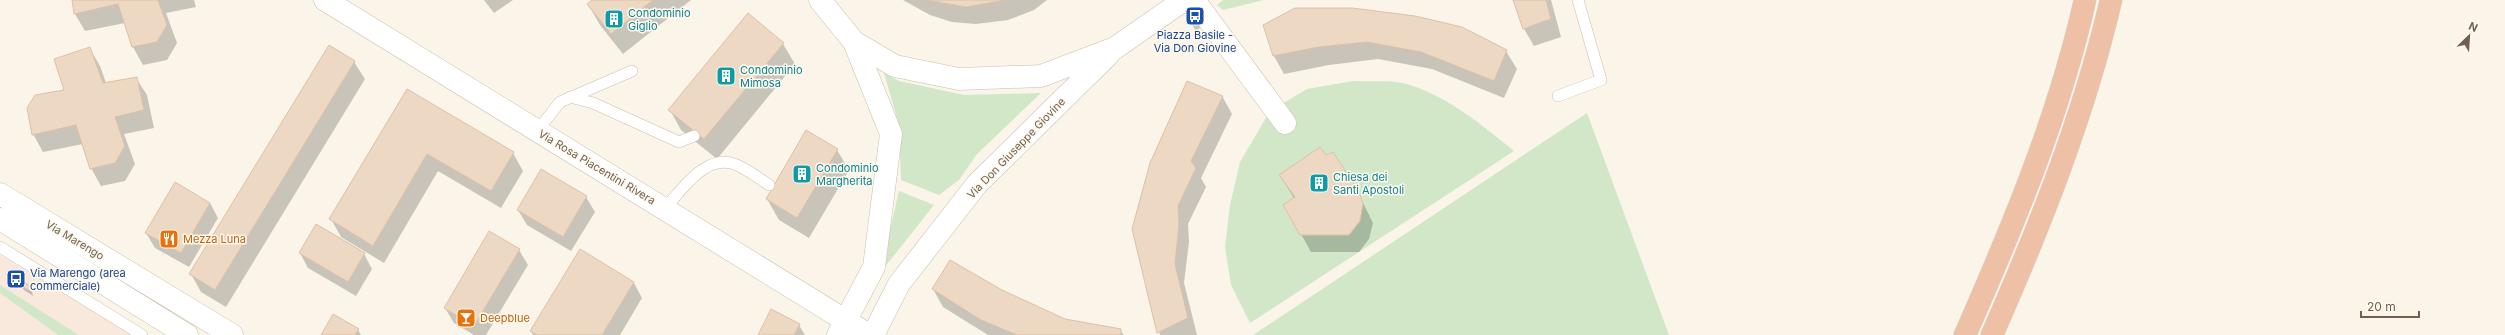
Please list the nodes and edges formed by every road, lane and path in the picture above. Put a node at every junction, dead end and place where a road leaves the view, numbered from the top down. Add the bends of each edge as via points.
1 (820, 0) edge
2 (1184, 0) edge
3 (1194, 0) edge
4 (1578, 0) edge
5 (2085, 0) edge
6 (2111, 0) edge
7 (338, 3) edge
8 (854, 42) junction
9 (1115, 48) junction
10 (632, 71) dead end
11 (1558, 96) dead end
12 (570, 98) junction
13 (1286, 124) dead end
14 (538, 130) junction
15 (694, 136) dead end
16 (770, 185) dead end
17 (0, 194) edge
18 (665, 208) junction
19 (0, 219) edge
20 (0, 247) edge
21 (842, 327) edge
22 (142, 335) edge
23 (187, 335) edge
24 (232, 335) edge
25 (869, 335) edge
26 (874, 335) edge
27 (1965, 335) edge
28 (1992, 335) edge

1 - 8 street
2 - 9 street
3 - 13 street
4 - 11 lane via 1601,80
5 - 27 highway via 2077,35 2043,145 2004,247
6 - 28 highway via 2102,40 2067,152 2027,256
7 - 14 street, Via Rosa Piacentini Rivera
8 - 9 street via 895,66 959,79 1041,76
8 - 21 street via 891,134 874,267
9 - 26 street, Via Don Giuseppe Giovine via 977,184 899,284
10 - 12 lane
12 - 14 lane via 560,102
12 - 15 lane via 593,103 679,142
14 - 18 street, Via Rosa Piacentini Rivera
16 - 18 lane via 736,165 721,162 705,167
17 - 24 street, Via Marengo
18 - 21 street, Via Rosa Piacentini Rivera
19 - 23 street
20 - 22 lane
21 - 25 street, Via Rosa Piacentini Rivera

